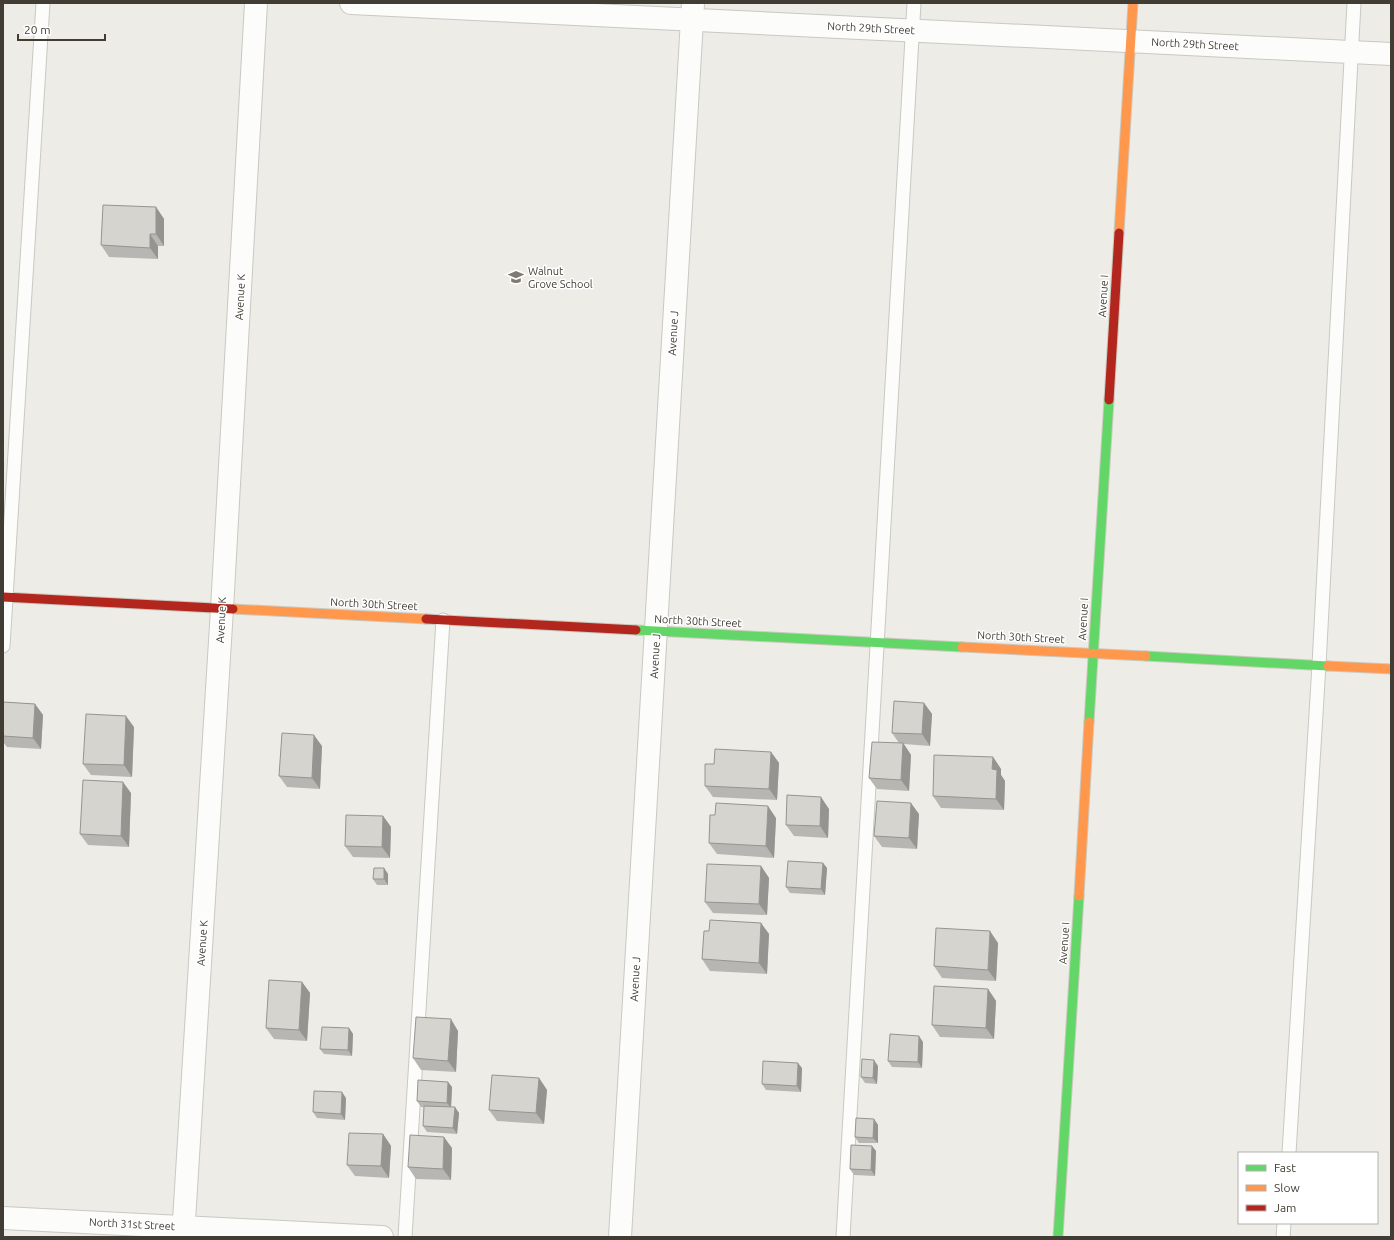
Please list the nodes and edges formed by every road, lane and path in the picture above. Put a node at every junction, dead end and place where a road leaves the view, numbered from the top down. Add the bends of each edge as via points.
1 (43, 3) edge
2 (256, 3) edge
3 (351, 3) edge
4 (914, 3) edge
5 (1132, 3) edge
6 (1354, 3) edge
7 (485, 7) edge
8 (692, 11) edge
9 (912, 30) junction
10 (1130, 40) junction
11 (1351, 52) junction
12 (1391, 54) edge
13 (4, 598) edge
14 (222, 608) junction
15 (443, 620) junction
16 (656, 631) junction
17 (878, 642) junction
18 (3, 646) edge
19 (1094, 653) junction
20 (1319, 665) junction
21 (1391, 669) edge
22 (1289, 1152) edge
23 (3, 1218) edge
24 (1284, 1224) edge
25 (184, 1232) edge
26 (382, 1237) edge
27 (405, 1237) edge
28 (620, 1237) edge
29 (843, 1237) edge
30 (1058, 1237) edge
31 (1284, 1237) edge

1 - 13 lane
2 - 14 street, Avenue K
3 - 7 street, North 29th Street
4 - 9 lane
5 - 10 street, Avenue I
6 - 11 lane
7 - 8 street, North 29th Street
8 - 9 street, North 29th Street
8 - 16 street, Avenue J
9 - 10 street, North 29th Street
9 - 17 lane
10 - 11 street, North 29th Street
10 - 19 street, Avenue I
11 - 12 street, North 29th Street
11 - 20 lane
13 - 14 street, North 30th Street
13 - 18 lane
14 - 15 street, North 30th Street
14 - 25 street, Avenue K
15 - 16 street, North 30th Street
15 - 27 lane
16 - 17 street, North 30th Street
16 - 28 street, Avenue J
17 - 19 street, North 30th Street
17 - 29 lane
19 - 20 street, North 30th Street
19 - 30 street, Avenue I
20 - 21 street, North 30th Street
20 - 22 lane
23 - 25 street, North 31st Street
24 - 31 lane
25 - 26 street, North 31st Street

